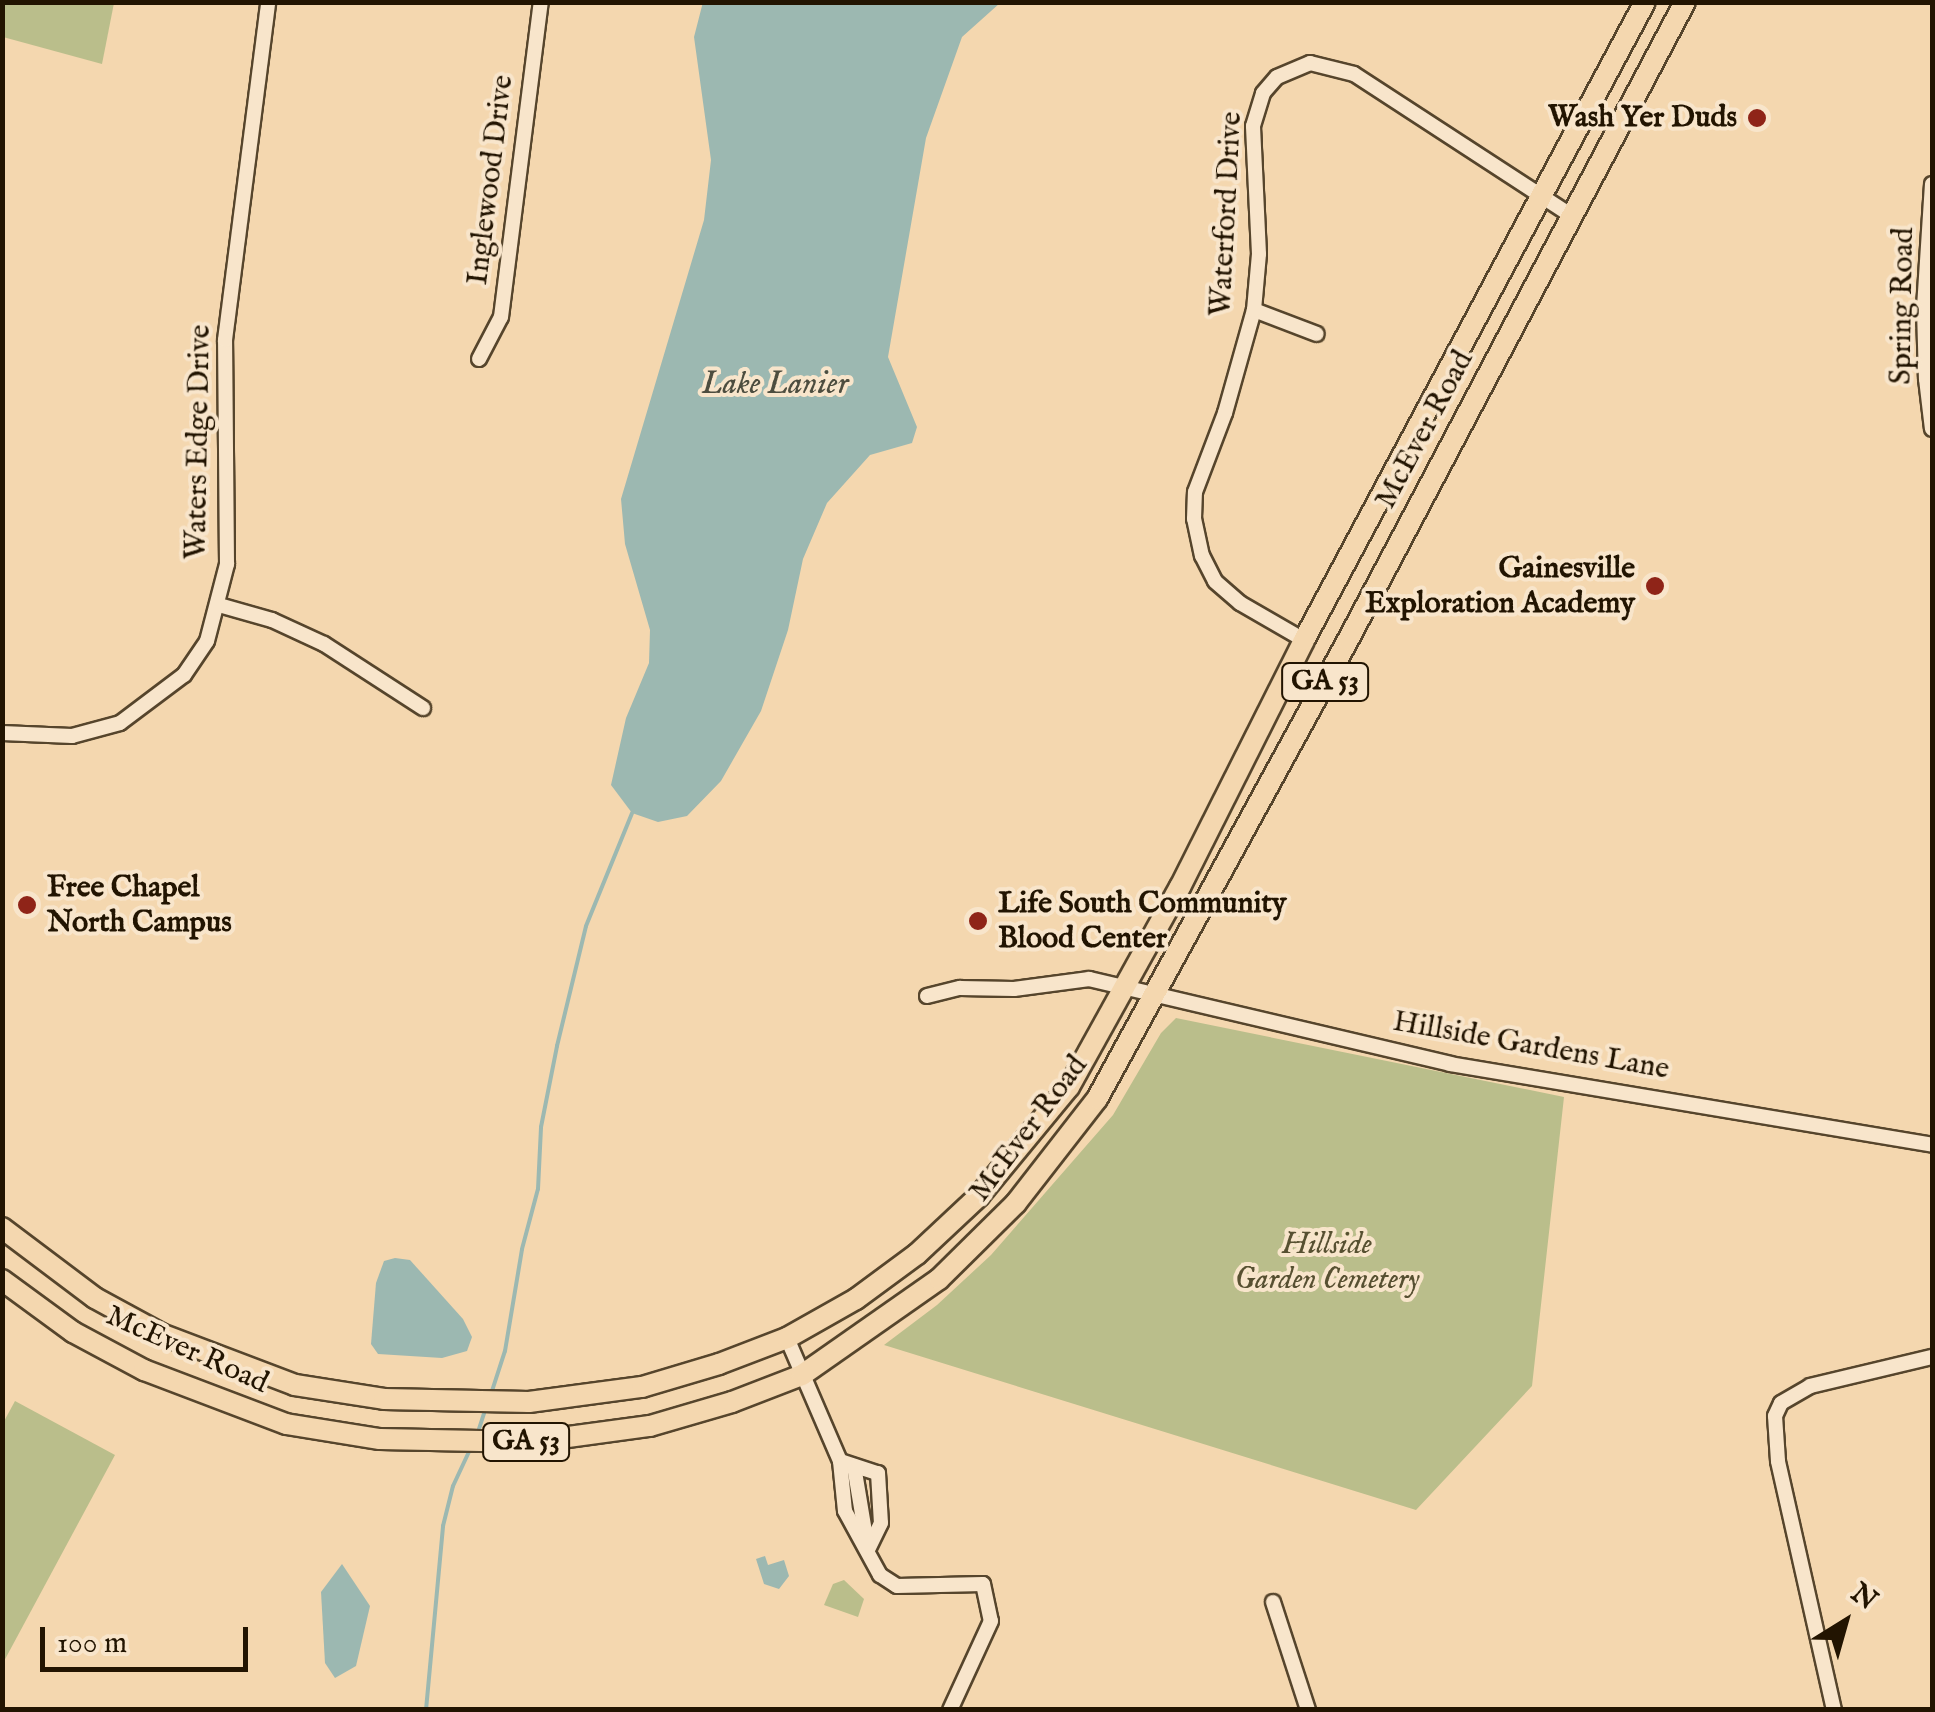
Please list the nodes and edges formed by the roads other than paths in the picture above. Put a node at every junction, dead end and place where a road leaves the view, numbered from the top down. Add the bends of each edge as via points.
1 (268, 2) edge
2 (541, 2) edge
3 (1645, 2) edge
4 (1685, 2) edge
5 (1932, 184) edge
6 (1538, 196) junction
7 (1572, 216) junction
8 (1254, 310) junction
9 (1317, 334) dead end
10 (478, 359) dead end
11 (1932, 429) edge
12 (218, 604) junction
13 (1304, 640) junction
14 (424, 708) dead end
15 (2, 733) edge
16 (1124, 984) junction
17 (1153, 992) junction
18 (927, 996) dead end
19 (1932, 1146) edge
20 (2, 1228) edge
21 (2, 1280) edge
22 (787, 1338) junction
23 (1932, 1357) edge
24 (802, 1374) junction
25 (847, 1464) junction
26 (868, 1550) junction
27 (1273, 1602) dead end
28 (950, 1710) edge
29 (1308, 1710) edge
30 (1834, 1710) edge

1 - 12 street, Waters Edge Drive via 225,340 228,564
2 - 10 street, Inglewood Drive via 501,317
3 - 6 main road, McEver Road / GA 53
4 - 7 main road, McEver Road / GA 53
5 - 11 street, Spring Road via 1924,309
6 - 7 street, Waterford Drive
6 - 8 street, Waterford Drive via 1354,74 1331,66 1293,67 1263,93 1253,126 1259,254
6 - 13 main road, McEver Road / GA 53
7 - 17 main road, McEver Road / GA 53
8 - 9 street
8 - 13 street, Waterford Drive via 1196,492 1194,519 1215,580 1240,603
12 - 14 street via 324,644
12 - 15 street, Waters Edge Drive via 207,641 184,675 120,723 72,736
13 - 16 main road, McEver Road / GA 53
16 - 17 street, Hillside Gardens Lane
16 - 18 street, Hillside Gardens Lane via 1089,979
16 - 22 main road, McEver Road / GA 53 via 1069,1087 978,1196 856,1300
17 - 19 street, Hillside Gardens Lane via 1450,1064
17 - 24 main road, McEver Road / GA 53 via 1097,1099 1016,1203 939,1279
20 - 22 main road, McEver Road / GA 53 via 94,1298 161,1334 295,1385 384,1399 529,1402 642,1387
21 - 24 main road, McEver Road / GA 53 via 73,1332 214,1400 286,1424 380,1438 531,1442 650,1426
22 - 24 street
23 - 30 street via 1810,1386 1781,1403 1775,1416 1778,1461
24 - 25 street
25 - 26 street via 866,1514
25 - 26 street via 878,1474 881,1523
26 - 28 street via 880,1575 897,1586 983,1584 991,1621
27 - 29 street

